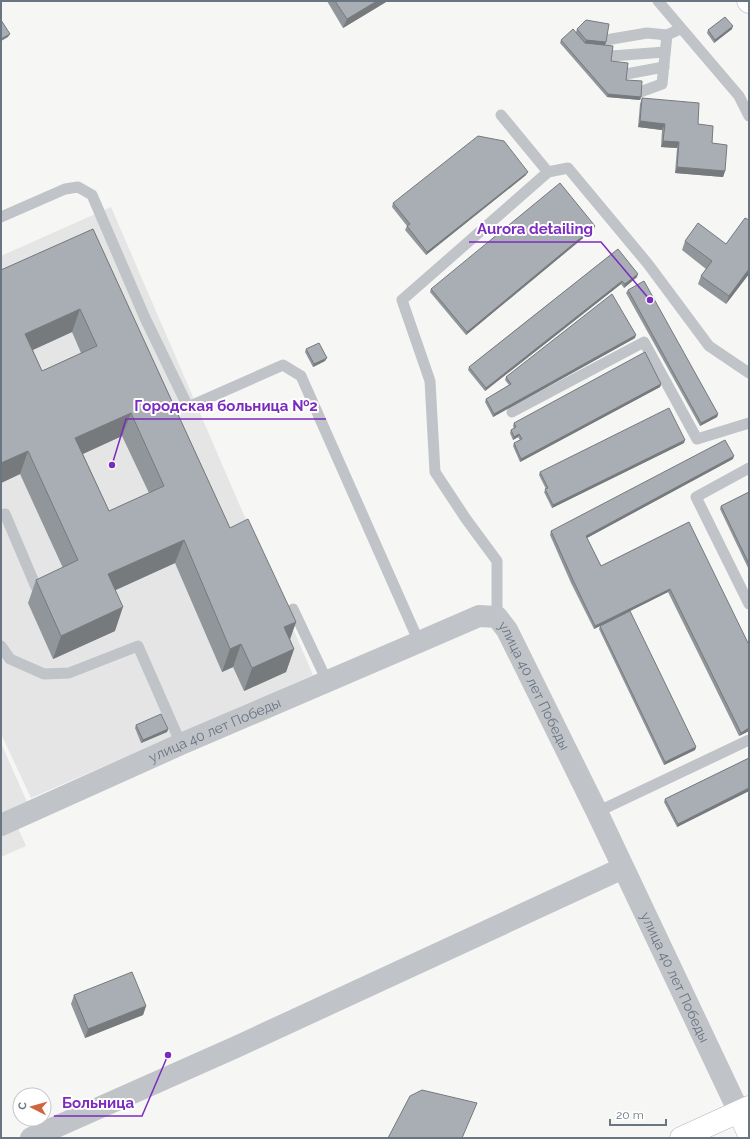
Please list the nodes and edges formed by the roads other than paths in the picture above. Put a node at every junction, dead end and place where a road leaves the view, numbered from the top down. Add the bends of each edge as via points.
1 (658, 1) edge
2 (680, 29) junction
3 (667, 35) junction
4 (606, 40) edge
5 (665, 52) junction
6 (611, 56) edge
7 (664, 67) junction
8 (626, 74) edge
9 (640, 92) edge
10 (501, 115) dead end
11 (749, 116) edge
12 (548, 172) junction
13 (1, 217) edge
14 (749, 373) edge
15 (512, 412) dead end
16 (749, 423) edge
17 (749, 468) edge
18 (1, 515) edge
19 (36, 587) dead end
20 (749, 604) edge
21 (293, 609) dead end
22 (497, 617) junction
23 (419, 642) junction
24 (1, 646) edge
25 (327, 681) junction
26 (749, 740) edge
27 (181, 744) junction
28 (597, 812) junction
29 (1, 825) edge
30 (623, 868) junction
31 (744, 1110) edge
32 (749, 1136) edge
33 (31, 1138) edge
34 (681, 1138) edge

1 - 2 lane
2 - 3 lane
2 - 11 lane via 739,96
3 - 4 lane via 647,33
3 - 5 lane
5 - 6 lane
5 - 7 lane
7 - 8 lane
7 - 9 lane via 662,84
10 - 12 lane
12 - 14 lane via 568,168 648,264 709,346
12 - 22 lane via 402,300 430,381 435,472 497,561
13 - 23 lane via 65,189 78,187 92,195 145,318 188,407 283,365 301,376
15 - 16 lane via 644,342 697,439
17 - 20 lane via 696,497
18 - 19 lane via 5,514
21 - 25 lane
22 - 23 street, улица 40 лет Победы via 479,616
22 - 28 street, улица 40 лет Победы via 507,630
23 - 25 street, улица 40 лет Победы
24 - 27 lane via 10,659 44,674 69,673 138,646
25 - 27 street, улица 40 лет Победы
26 - 28 lane
27 - 29 street, улица 40 лет Победы
28 - 30 street, улица 40 лет Победы
30 - 31 street, улица 40 лет Победы
30 - 33 street via 236,1047
31 - 32 main road, улица 40 лет Победы
31 - 34 main road

